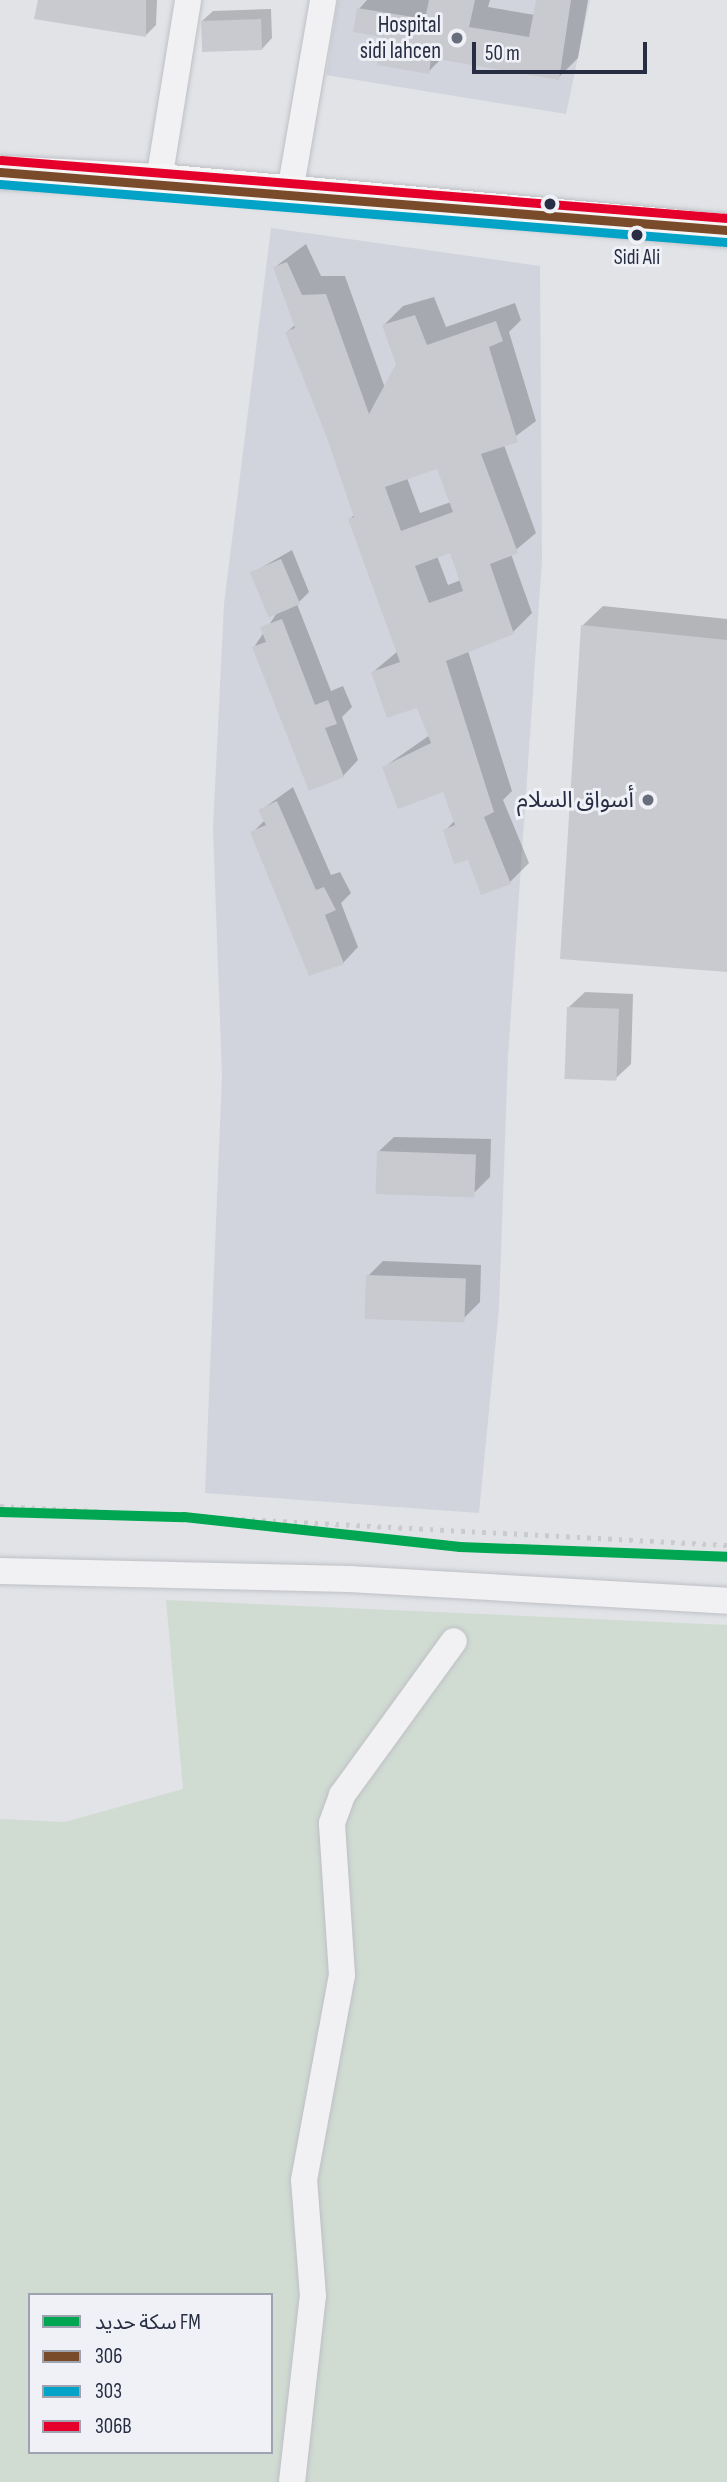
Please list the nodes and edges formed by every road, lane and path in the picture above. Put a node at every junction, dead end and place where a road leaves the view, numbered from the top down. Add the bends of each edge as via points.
1 (188, 0) edge
2 (323, 0) edge
3 (0, 172) edge
4 (159, 180) junction
5 (290, 192) junction
6 (727, 230) edge
7 (0, 1571) edge
8 (727, 1601) edge
9 (454, 1641) dead end
10 (292, 2482) edge

1 - 4 street
2 - 5 street
3 - 4 main road
4 - 5 main road
5 - 6 main road
7 - 8 street via 349,1578
9 - 10 street via 342,1795 332,1824 342,1975 304,2180 313,2296

